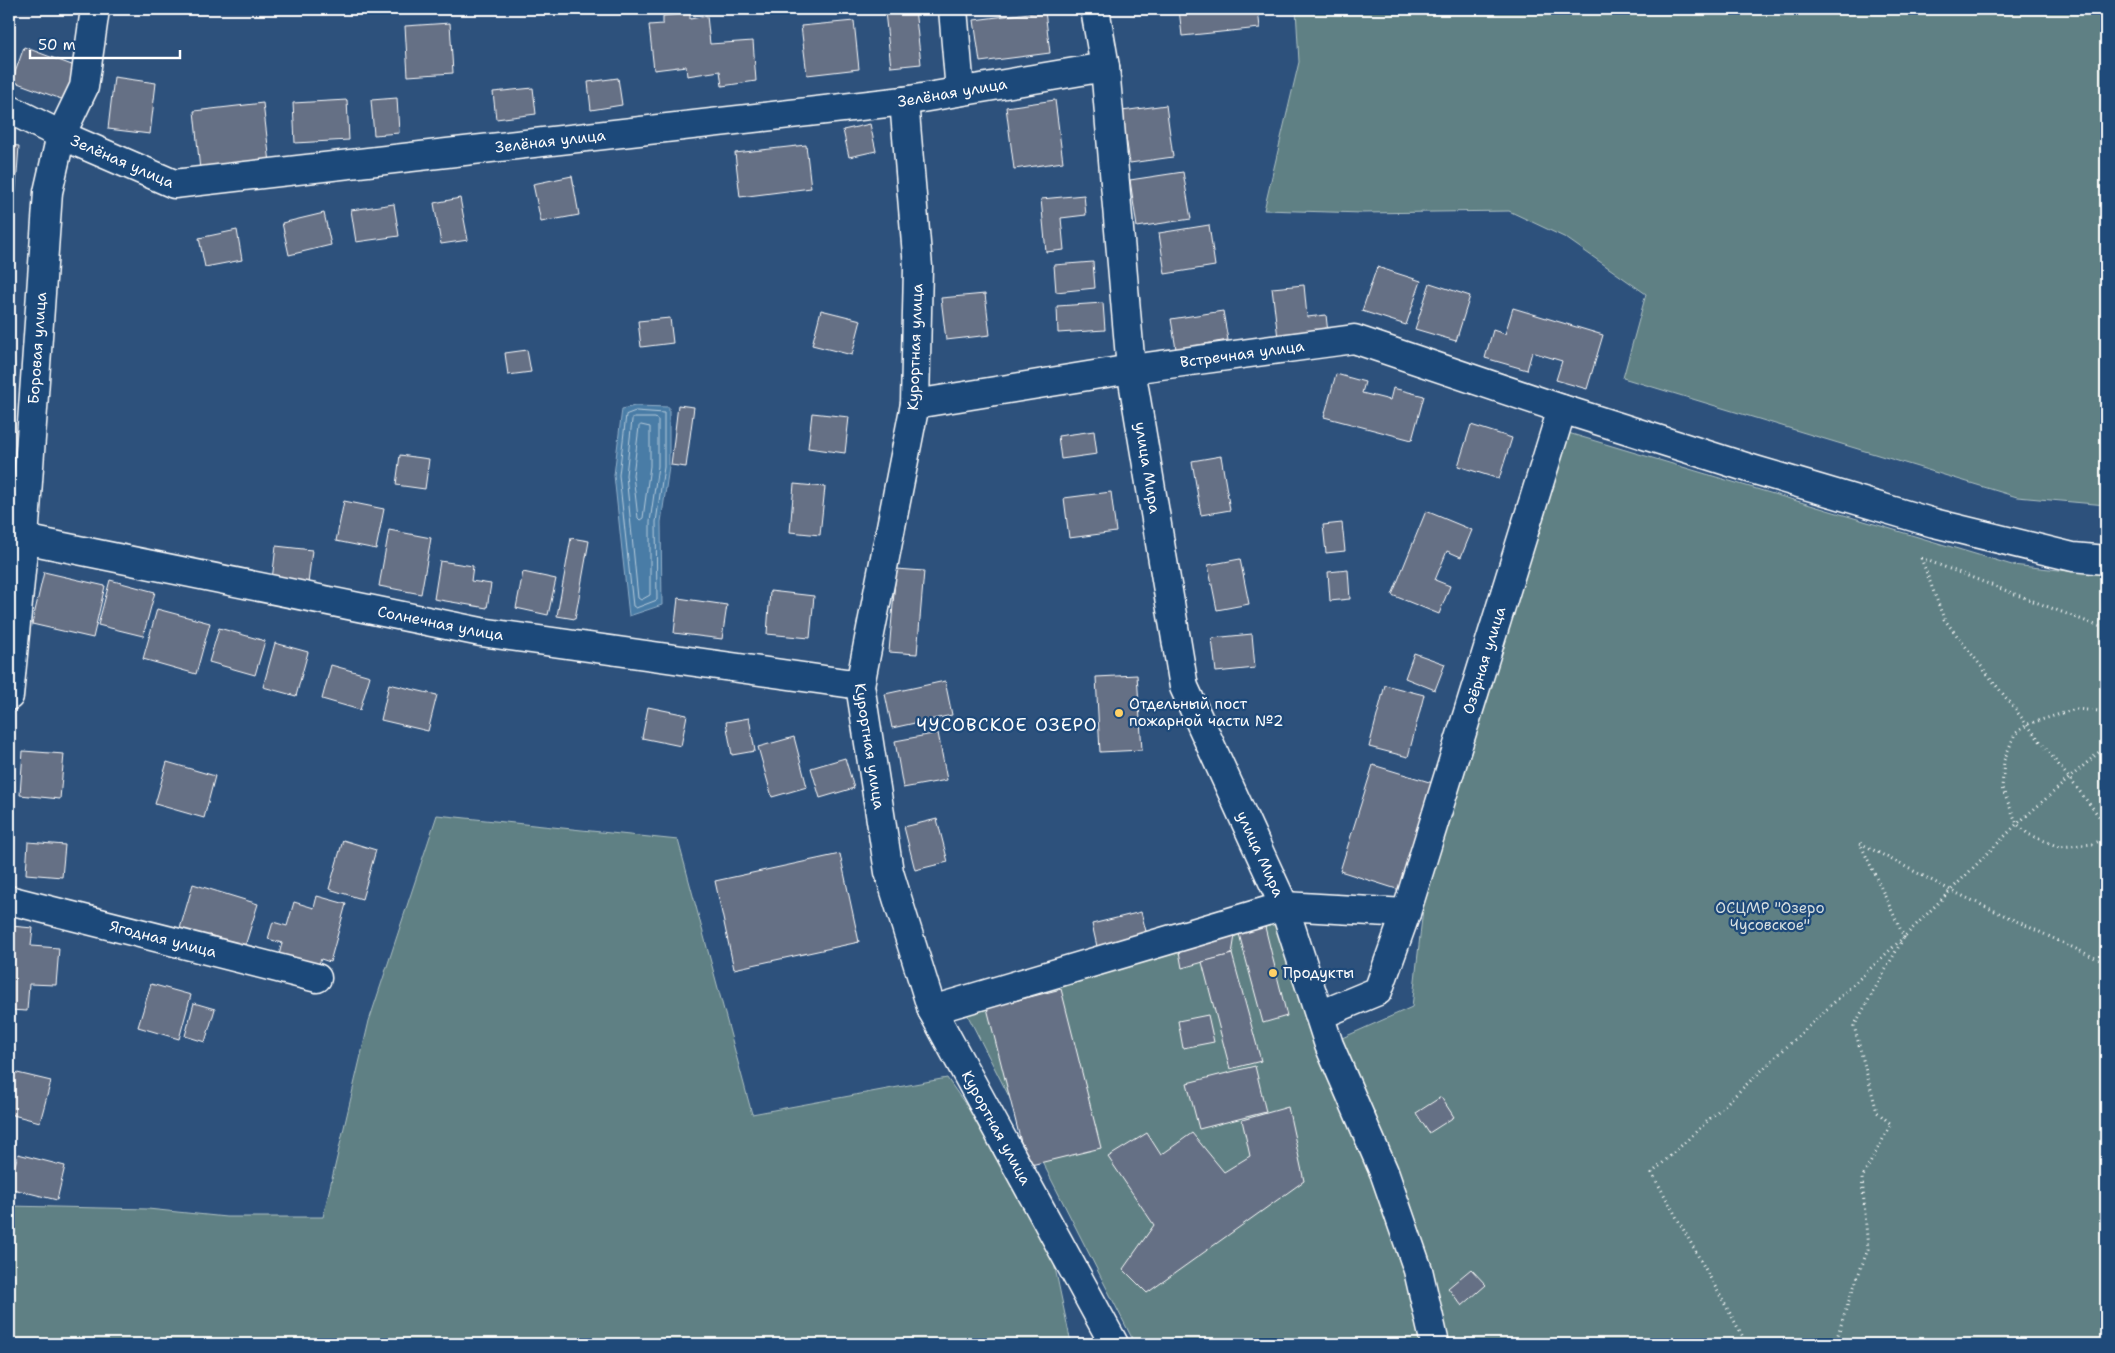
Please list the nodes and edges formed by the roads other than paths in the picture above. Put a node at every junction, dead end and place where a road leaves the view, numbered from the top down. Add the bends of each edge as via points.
1 (95, 9) edge
2 (953, 9) edge
3 (1095, 9) edge
4 (1106, 67) junction
5 (960, 90) junction
6 (904, 101) junction
7 (9, 109) edge
8 (61, 135) junction
9 (1131, 370) junction
10 (915, 404) junction
11 (1562, 409) junction
12 (24, 538) junction
13 (2106, 560) edge
14 (860, 685) junction
15 (9, 696) edge
16 (9, 900) edge
17 (1284, 906) junction
18 (1406, 913) junction
19 (317, 978) dead end
20 (932, 1010) junction
21 (1320, 1015) junction
22 (1114, 1344) edge
23 (1435, 1344) edge

1 - 8 street, Боровая улица via 84,87
2 - 5 street
3 - 4 street, улица Мира
4 - 5 street, Зелёная улица
4 - 9 street, улица Мира
5 - 6 street, Зелёная улица
6 - 8 street, Зелёная улица via 174,184
6 - 10 street, Курортная улица via 918,267
7 - 8 street, Зелёная улица
8 - 12 street, Боровая улица via 48,192
9 - 10 street, Встречная улица
9 - 11 street, Встречная улица via 1354,339
9 - 17 street, улица Мира via 1184,686
10 - 14 street, Курортная улица
11 - 13 street, Встречная улица via 1934,523 2072,557
11 - 18 street, Озёрная улица
12 - 14 street, Солнечная улица via 481,632
12 - 15 street, Боровая улица
14 - 20 street, Курортная улица via 889,872
16 - 19 street, Ягодная улица
17 - 18 street
17 - 20 street
17 - 21 street, улица Мира
18 - 21 street, Озёрная улица via 1378,991
20 - 22 street, Курортная улица
21 - 23 street, улица Мира via 1384,1172 1418,1270

